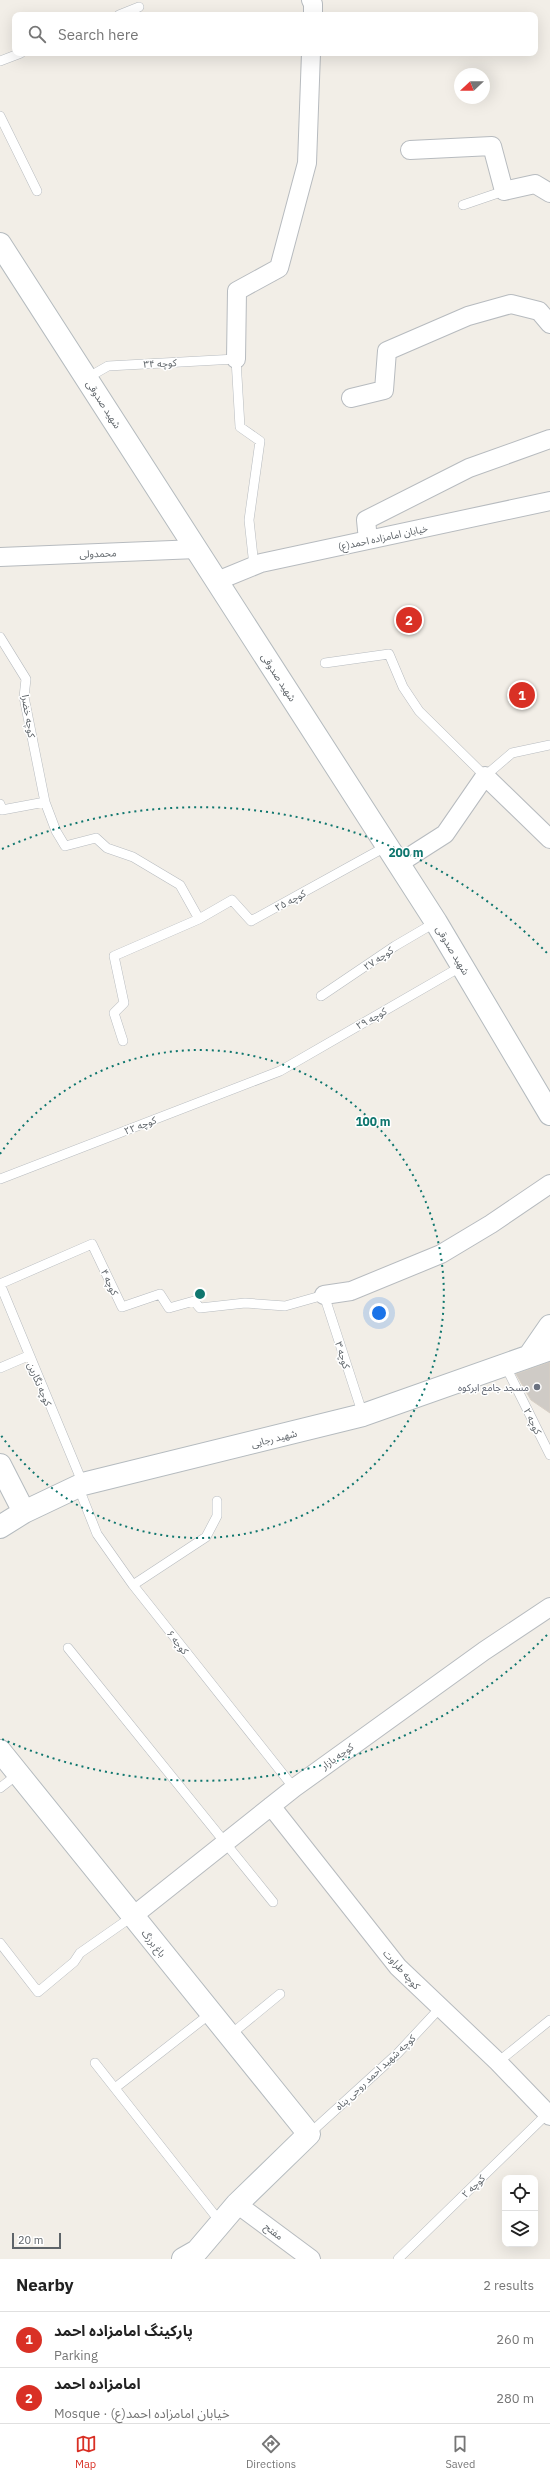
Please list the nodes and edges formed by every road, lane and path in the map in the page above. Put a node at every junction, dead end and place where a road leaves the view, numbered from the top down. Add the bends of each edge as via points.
1 (311, 0) edge
2 (139, 7) dead end
3 (126, 12) edge
4 (313, 12) edge
5 (13, 56) edge
6 (312, 56) edge
7 (0, 61) edge
8 (0, 116) edge
9 (410, 150) dead end
10 (37, 191) dead end
11 (504, 191) junction
12 (550, 193) edge
13 (463, 205) dead end
14 (0, 244) edge
15 (550, 324) edge
16 (236, 359) junction
17 (87, 378) junction
18 (351, 398) dead end
19 (550, 439) edge
20 (550, 501) edge
21 (368, 540) junction
22 (196, 549) junction
23 (0, 557) edge
24 (254, 566) junction
25 (218, 581) junction
26 (0, 637) edge
27 (325, 664) dead end
28 (550, 745) edge
29 (485, 776) junction
30 (45, 802) junction
31 (0, 804) edge
32 (550, 838) edge
33 (393, 855) junction
34 (199, 919) junction
35 (436, 922) junction
36 (462, 966) junction
37 (321, 996) dead end
38 (123, 1041) dead end
39 (280, 1071) joint
40 (550, 1114) edge
41 (0, 1179) edge
42 (550, 1184) edge
43 (0, 1284) edge
44 (324, 1295) junction
45 (550, 1326) edge
46 (540, 1352) edge
47 (28, 1356) junction
48 (505, 1365) junction
49 (0, 1368) edge
50 (363, 1415) junction
51 (550, 1455) edge
52 (0, 1465) edge
53 (81, 1485) junction
54 (217, 1501) dead end
55 (24, 1512) junction
56 (0, 1527) edge
57 (133, 1585) junction
58 (550, 1607) edge
59 (68, 1648) dead end
60 (0, 1751) edge
61 (18, 1774) junction
62 (0, 1788) edge
63 (294, 1788) junction
64 (271, 1806) junction
65 (224, 1843) junction
66 (273, 1902) dead end
67 (133, 1916) junction
68 (0, 1943) edge
69 (280, 1994) dead end
70 (439, 2008) junction
71 (211, 2013) junction
72 (550, 2020) edge
73 (230, 2035) junction
74 (498, 2062) junction
75 (95, 2063) dead end
76 (115, 2088) junction
77 (549, 2114) edge
78 (309, 2134) junction
79 (237, 2204) junction
80 (221, 2223) junction
81 (183, 2259) edge
82 (311, 2259) edge
83 (398, 2259) edge

1 - 4 street
2 - 3 lane
5 - 7 lane
6 - 16 street via 307,163 279,268 237,291
8 - 10 lane
9 - 11 street via 492,146
11 - 12 street via 535,184
11 - 13 lane
14 - 17 street, شهید صدوقی
15 - 18 street via 540,311 511,304 468,316 387,352 384,390
16 - 17 lane, کوچه ۳۴ via 108,366
16 - 24 lane via 240,427 260,440 249,520
17 - 22 street, شهید صدوقی
19 - 21 street via 469,468 366,520
20 - 21 street, خیابان امامزاده احمد(ع)
21 - 24 street, خیابان امامزاده احمد(ع)
22 - 23 street, محمدولی
22 - 25 street, شهید صدوقی
24 - 25 street, خیابان امامزاده احمد(ع)
25 - 33 street, شهید صدوقی
26 - 30 lane, کوچه خضرا via 26,679 24,697
27 - 29 lane via 389,654 403,687 419,711
28 - 29 lane via 512,753
29 - 32 street
29 - 33 street via 445,834
30 - 31 lane via 2,810
30 - 34 lane, کوچه خضرا via 65,846 96,838 107,848 133,857 180,885
33 - 34 lane, کوچه ۲۵ via 251,921 232,900
33 - 35 street, شهید صدوقی
34 - 38 lane via 114,956 124,1003 114,1012
35 - 36 street, شهید صدوقی
35 - 37 lane, کوچه ۲۷ via 395,946
36 - 39 lane, کوچه ۲۹
36 - 40 street, شهید صدوقی
39 - 41 lane, کوچه ۲۲
42 - 44 street via 441,1254 351,1291
43 - 44 lane, کوچه ۴ via 92,1244 122,1307 160,1294 169,1308 194,1301 200,1308 245,1303 285,1306
43 - 47 lane, کوچه نگارین
44 - 50 lane, کوچه ۳
45 - 46 street
46 - 48 street, شهید رجایی
47 - 49 lane
47 - 53 lane, کوچه نگارین
48 - 50 street, شهید رجایی
48 - 51 lane, کوچه ۲
50 - 53 street, شهید رجایی
52 - 55 street
53 - 55 street, شهید رجایی
53 - 57 lane, کوچه ۶ via 97,1534
54 - 57 lane via 217,1516 206,1537
55 - 56 street, شهید رجایی
57 - 63 lane, کوچه ۶
58 - 63 street, کوچه بازار via 484,1651
59 - 65 lane
60 - 61 street, باغ برزگ
61 - 62 lane
61 - 67 street, باغ برزگ
63 - 64 street, کوچه بازار
64 - 65 street, کوچه بازار
64 - 70 street, کوچه طراوت via 398,1967
65 - 66 lane
65 - 67 street, کوچه بازار
67 - 68 lane via 80,1953 74,1962 38,1992
67 - 71 street, باغ برزگ
69 - 73 lane
70 - 74 street, کوچه طراوت
70 - 78 lane, کوچه شهید احمد روحی پناه via 398,2052
71 - 73 street, باغ برزگ
71 - 76 lane
72 - 74 lane
73 - 78 street, باغ برزگ
74 - 77 street, کوچه طراوت
75 - 76 lane
76 - 80 lane
77 - 83 lane, کوچه ۲
78 - 79 street
79 - 80 street
79 - 82 street, مفتح
80 - 81 street via 197,2251

